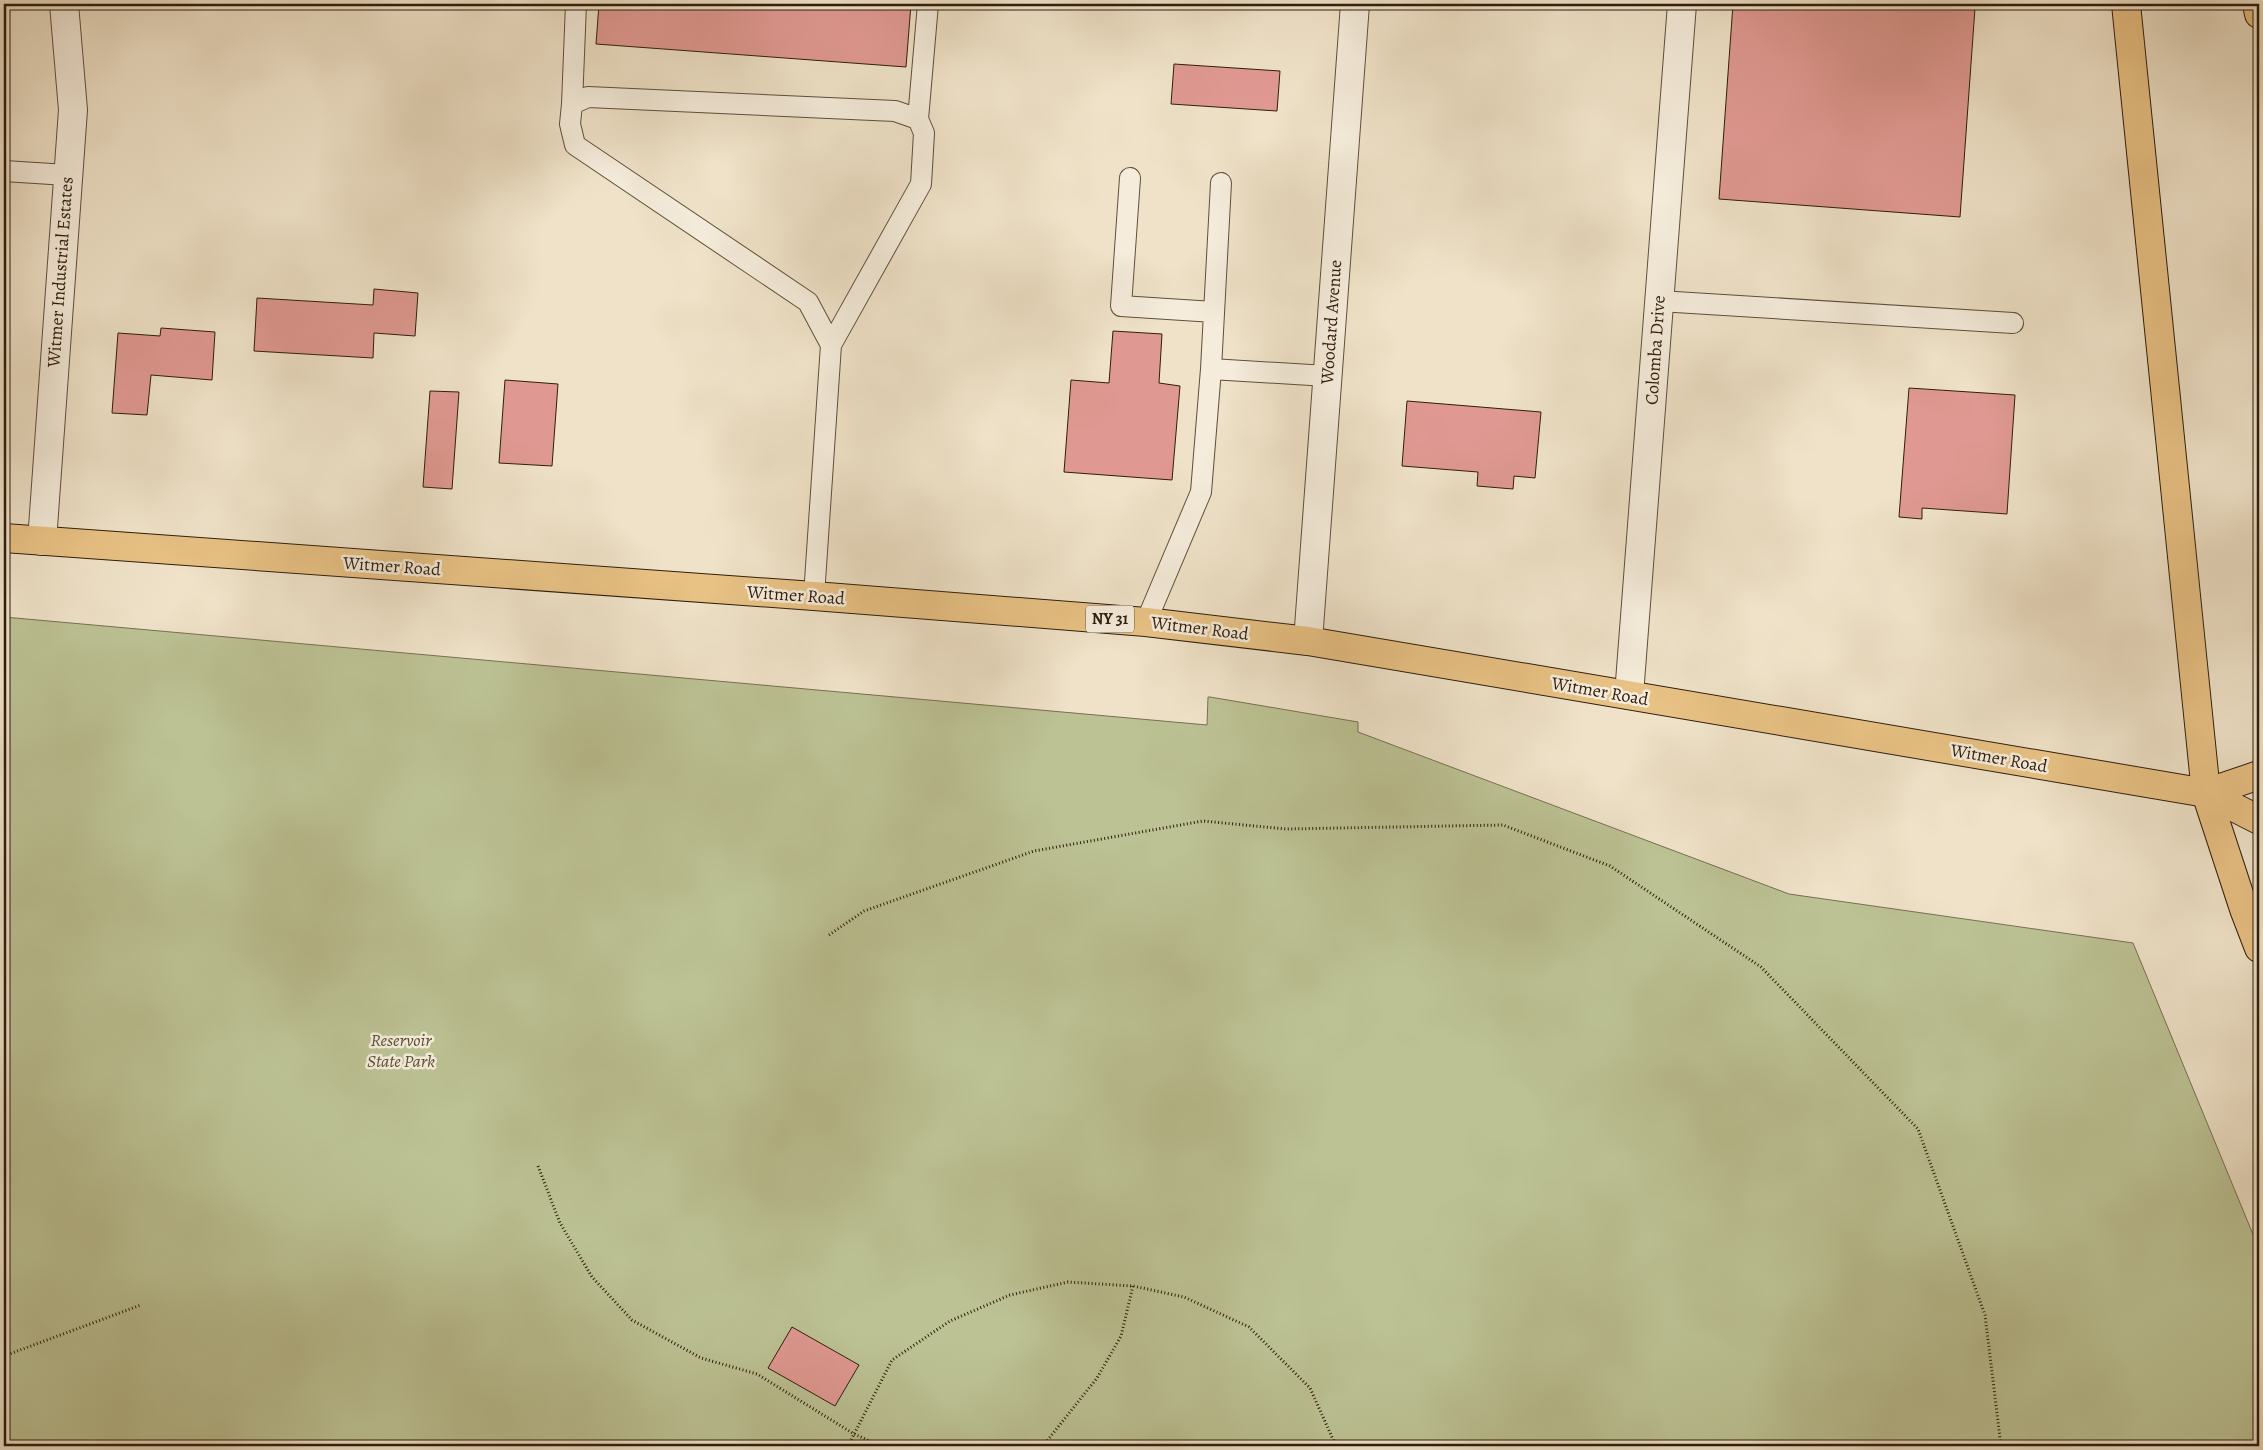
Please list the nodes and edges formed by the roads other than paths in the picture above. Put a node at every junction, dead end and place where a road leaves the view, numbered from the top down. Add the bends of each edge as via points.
1 (64, 4) edge
2 (576, 4) edge
3 (928, 4) edge
4 (1356, 4) edge
5 (1682, 4) edge
6 (2126, 4) edge
7 (2257, 4) edge
8 (2259, 14) edge
9 (572, 104) junction
10 (918, 119) junction
11 (4, 171) edge
12 (67, 174) junction
13 (1130, 178) dead end
14 (1221, 182) dead end
15 (1659, 300) junction
16 (1214, 312) junction
17 (2013, 323) dead end
18 (830, 345) junction
19 (1211, 369) junction
20 (1327, 376) junction
21 (4, 538) edge
22 (42, 541) junction
23 (814, 596) junction
24 (1146, 622) junction
25 (1308, 641) junction
26 (1629, 696) junction
27 (2259, 775) edge
28 (2206, 793) junction
29 (2259, 820) edge
30 (2259, 948) edge

1 - 12 street, Witmer Industrial Estates via 73,110
2 - 9 lane
3 - 10 lane
4 - 20 street, Woodard Avenue
5 - 15 street, Colomba Drive
6 - 28 highway
7 - 8 highway
9 - 10 lane via 588,97 895,112
9 - 18 lane via 570,124 575,145 808,302
10 - 18 lane via 924,133 920,184
11 - 12 lane
12 - 22 street, Witmer Industrial Estates
13 - 16 lane via 1120,306
14 - 16 lane
15 - 17 lane
15 - 26 street, Colomba Drive
16 - 19 lane
18 - 23 lane
19 - 20 lane
19 - 24 lane via 1201,492
20 - 25 street, Woodard Avenue
21 - 22 highway, Witmer Road / NY 31
22 - 23 highway, Witmer Road / NY 31
23 - 24 highway, Witmer Road / NY 31
24 - 25 highway, Witmer Road / NY 31
25 - 26 highway, Witmer Road / NY 31
26 - 28 highway, Witmer Road / NY 31
27 - 28 highway, Witmer Road / NY 31
28 - 29 highway, Witmer Road
28 - 30 highway

